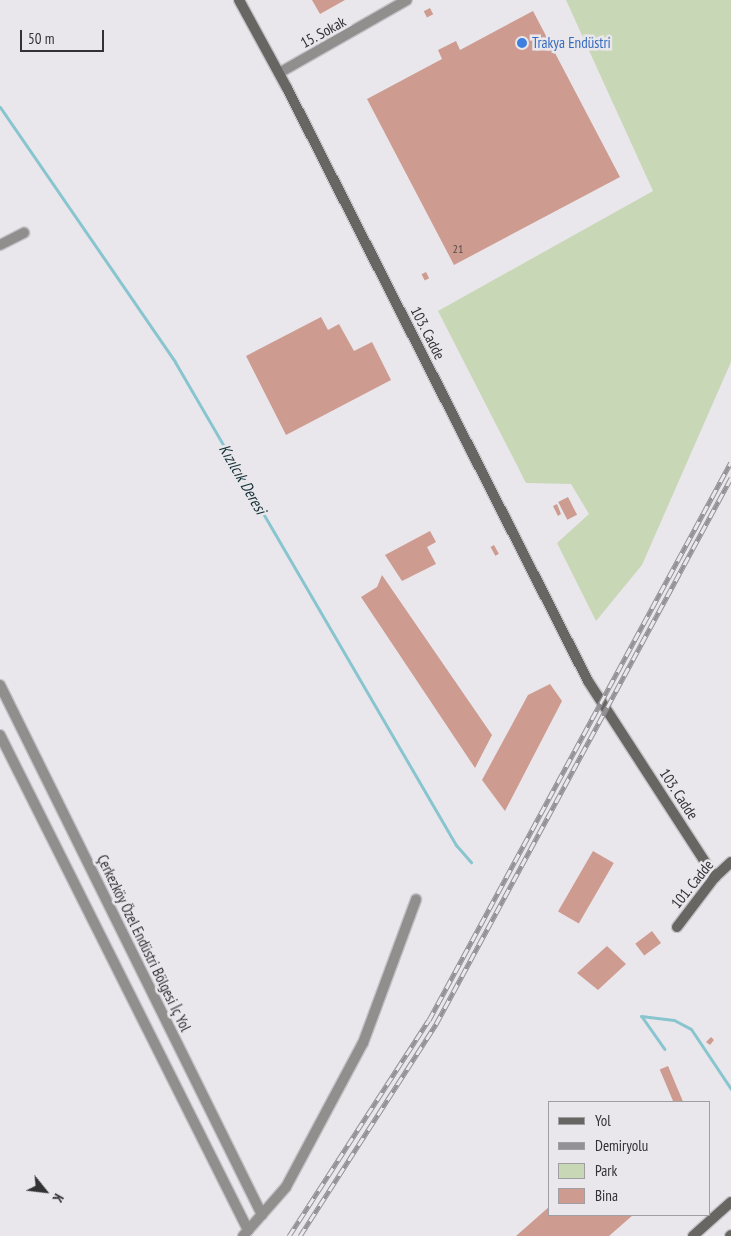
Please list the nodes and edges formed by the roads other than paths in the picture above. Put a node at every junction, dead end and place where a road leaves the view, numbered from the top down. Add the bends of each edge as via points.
1 (239, 0) edge
2 (407, 0) edge
3 (279, 73) junction
4 (24, 233) dead end
5 (0, 245) edge
6 (0, 685) edge
7 (0, 735) edge
8 (731, 862) edge
9 (715, 877) junction
10 (416, 900) dead end
11 (677, 927) dead end
12 (731, 1202) edge
13 (262, 1215) junction
14 (245, 1233) edge
15 (693, 1236) edge

1 - 3 street, 103. Cadde
2 - 3 street, 15. Sokak
3 - 9 street, 103. Cadde via 588,681
4 - 5 street
6 - 13 street, Çerkezköy Özel Endüstri Bölgesi İç Yol
7 - 14 street
8 - 9 street, 101. Cadde
9 - 11 street, 101. Cadde
10 - 13 street via 363,1043 286,1187
12 - 15 street
13 - 14 street

